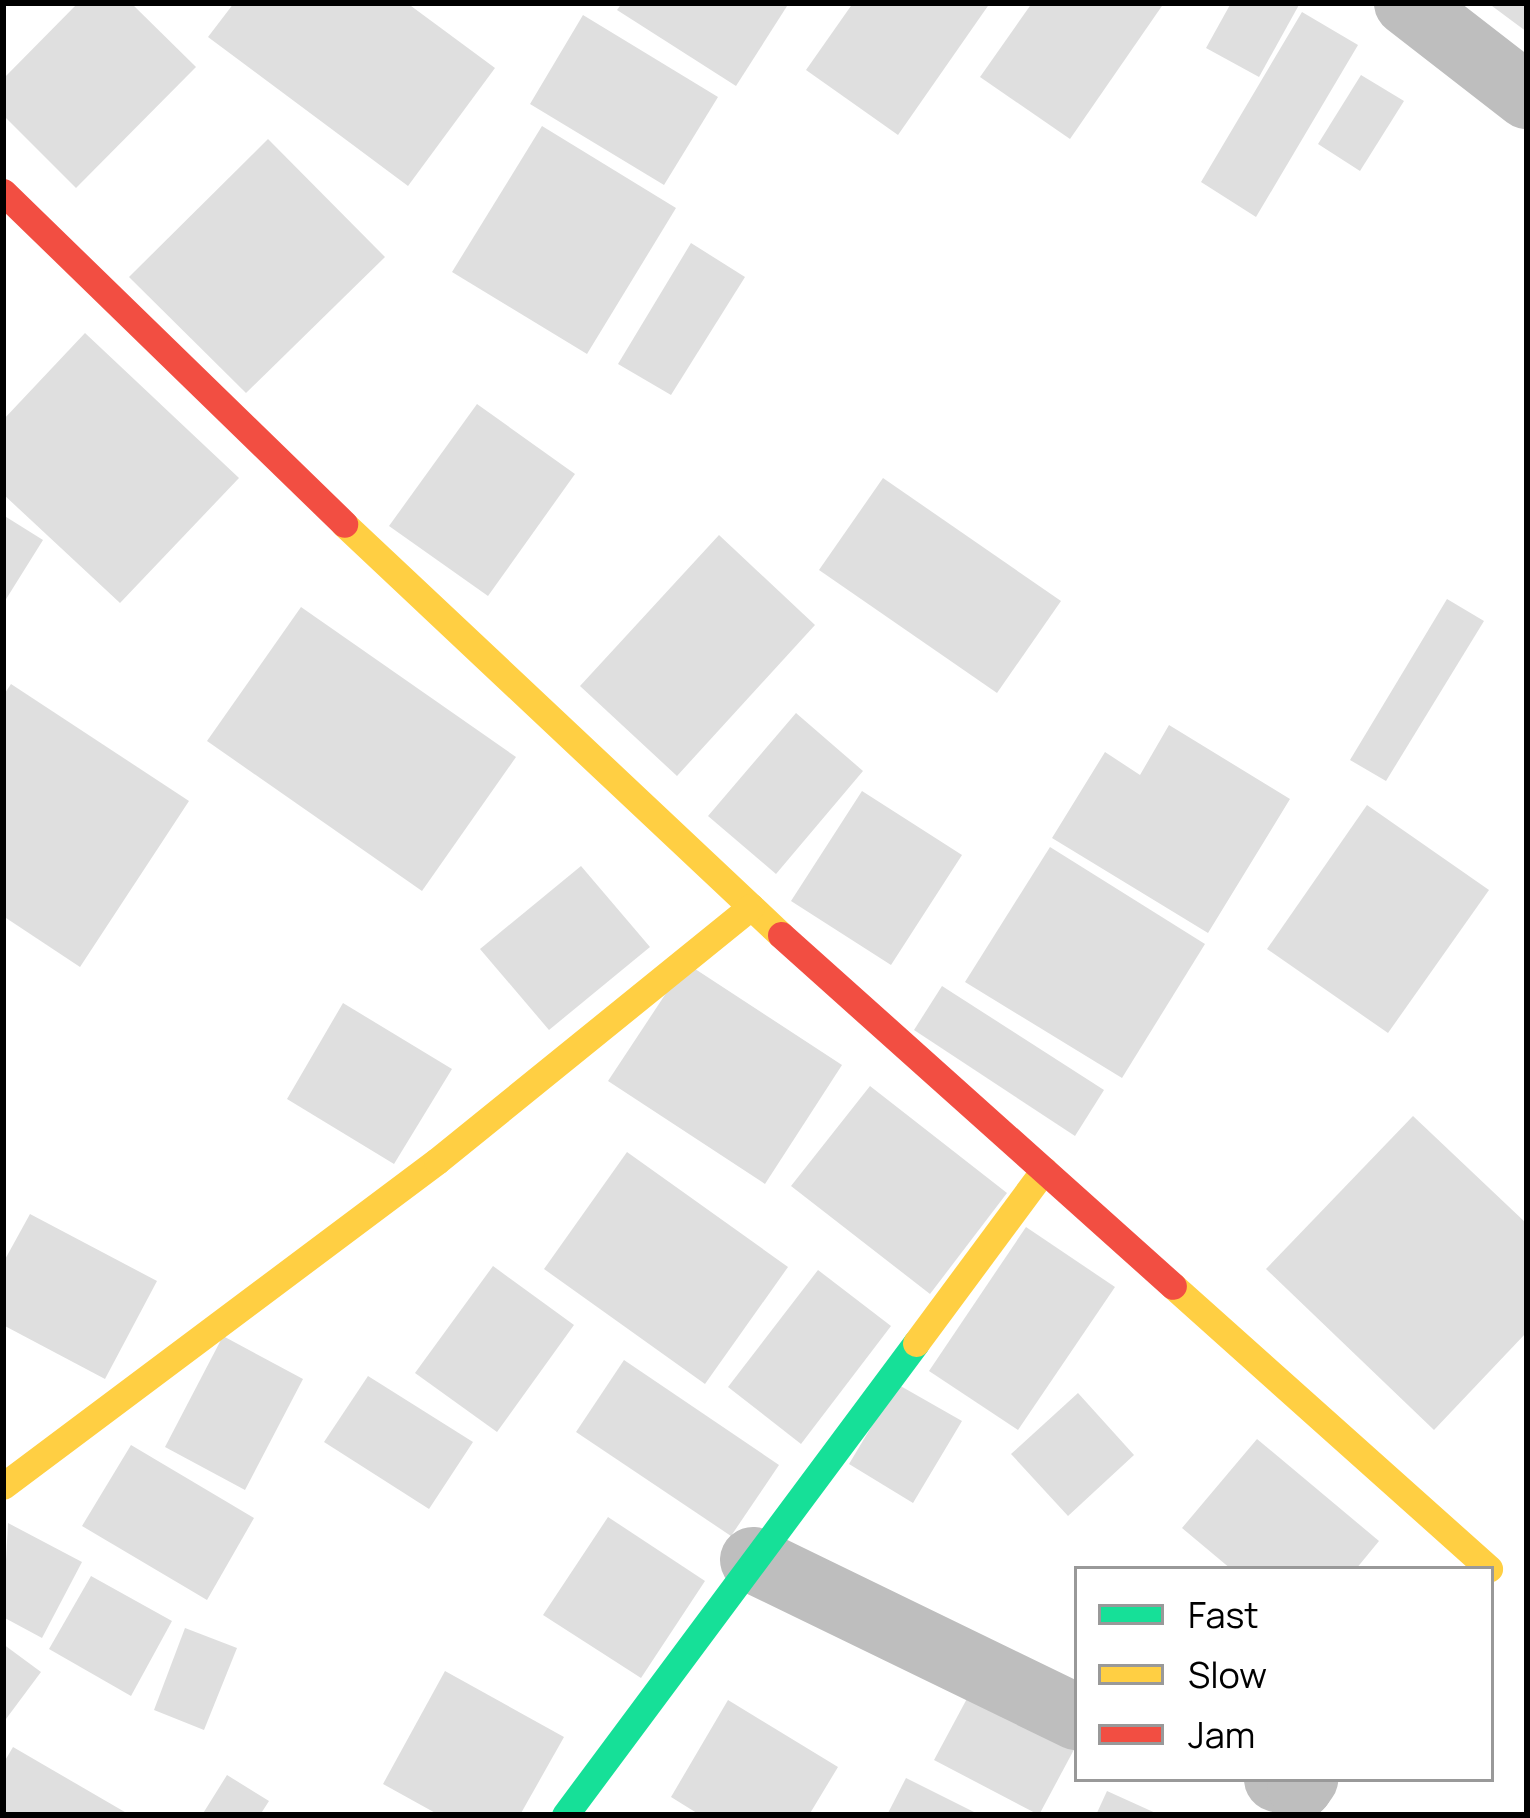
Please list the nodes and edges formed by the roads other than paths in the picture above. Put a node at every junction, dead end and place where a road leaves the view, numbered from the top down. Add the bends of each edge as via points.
1 (1407, 3) edge
2 (1527, 97) edge
3 (3, 192) edge
4 (752, 907) junction
5 (1045, 1171) junction
6 (3, 1486) edge
7 (753, 1560) junction
8 (1482, 1566) edge
9 (1074, 1716) edge
10 (565, 1815) edge

1 - 2 street
3 - 4 main road via 604,776
4 - 5 main road
4 - 6 main road via 437,1162
5 - 7 main road
5 - 8 main road
7 - 9 street
7 - 10 main road

